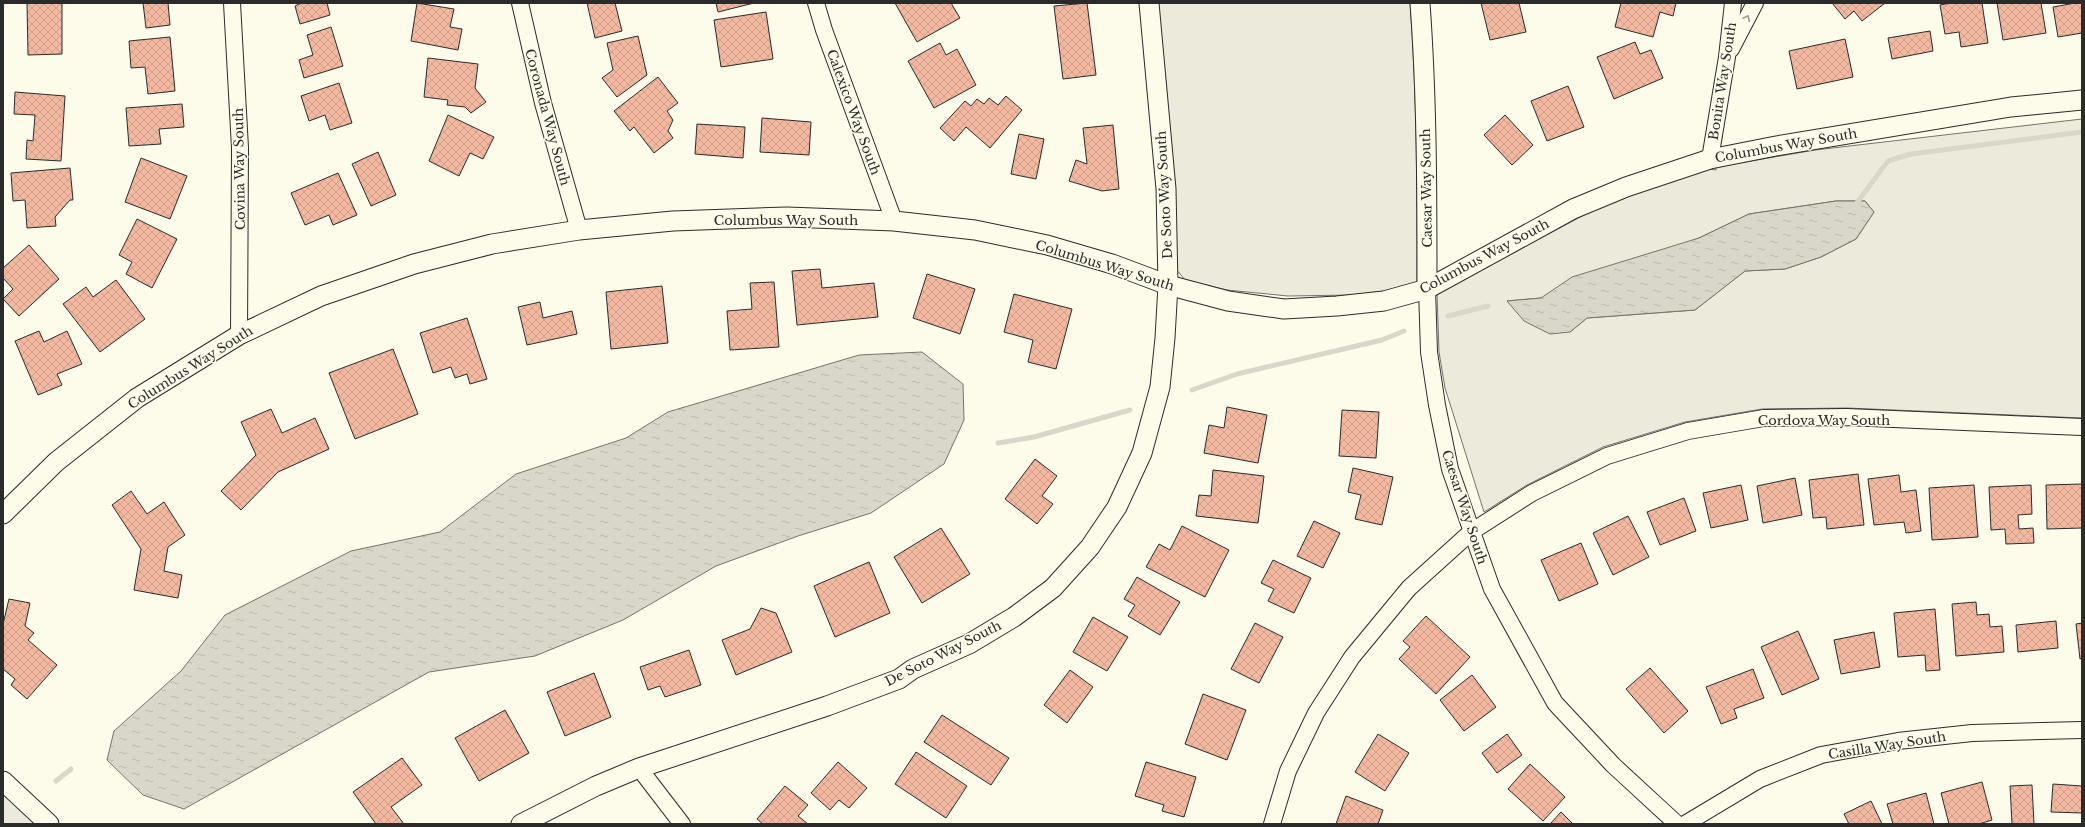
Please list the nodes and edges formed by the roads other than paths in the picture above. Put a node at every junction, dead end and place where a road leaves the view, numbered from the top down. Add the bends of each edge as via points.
1 (232, 3) edge
2 (520, 3) edge
3 (816, 3) edge
4 (1149, 3) edge
5 (1420, 3) edge
6 (1733, 3) edge
7 (1755, 3) edge
8 (1727, 57) junction
9 (2082, 100) edge
10 (1710, 159) junction
11 (894, 221) junction
12 (579, 230) junction
13 (1168, 285) junction
14 (1427, 289) junction
15 (239, 335) junction
16 (2082, 427) edge
17 (3, 514) edge
18 (1471, 532) junction
19 (2082, 730) edge
20 (639, 768) junction
21 (3, 781) edge
22 (49, 824) edge
23 (521, 824) edge
24 (682, 824) edge
25 (1272, 824) edge
26 (1677, 824) edge
27 (1685, 824) edge

1 - 15 street, Covina Way South via 240,148
2 - 12 street, Coronada Way South via 543,103
3 - 11 street, Calexico Way South
4 - 13 street, De Soto Way South via 1166,189
5 - 14 street, Caesar Way South via 1424,57
6 - 8 street, Bonita Way South
8 -> 7 street
8 - 10 street, Bonita Way South
9 - 10 street, Columbus Way South via 2011,107
10 - 14 street, Columbus Way South via 1626,187 1573,209
11 - 12 street, Columbus Way South via 779,218 673,221
11 - 13 street, Columbus Way South via 974,230 1047,245 1112,264
12 - 15 street, Columbus Way South via 492,244 414,264 322,296
13 - 14 street, Columbus Way South via 1228,301 1284,309 1384,301
13 - 20 street, De Soto Way South via 1160,387 1142,453 1116,507 1090,547 1053,588 982,636 913,669 899,679 827,706
14 - 18 street, Caesar Way South via 1430,352 1437,405 1450,469
15 - 17 street, Columbus Way South via 137,398 56,462
16 - 18 street, Cordova Way South via 1847,417 1764,418 1703,428 1607,456 1532,493
18 - 25 street, Cordova Way South via 1409,588 1352,657 1316,713 1288,772
18 - 26 street, Caesar Way South via 1492,588 1555,703 1613,765
19 - 27 street, Casilla Way South via 1950,736 1898,741 1821,755 1760,779
20 - 23 street, De Soto Way South via 596,786
20 - 24 street
21 - 22 street

